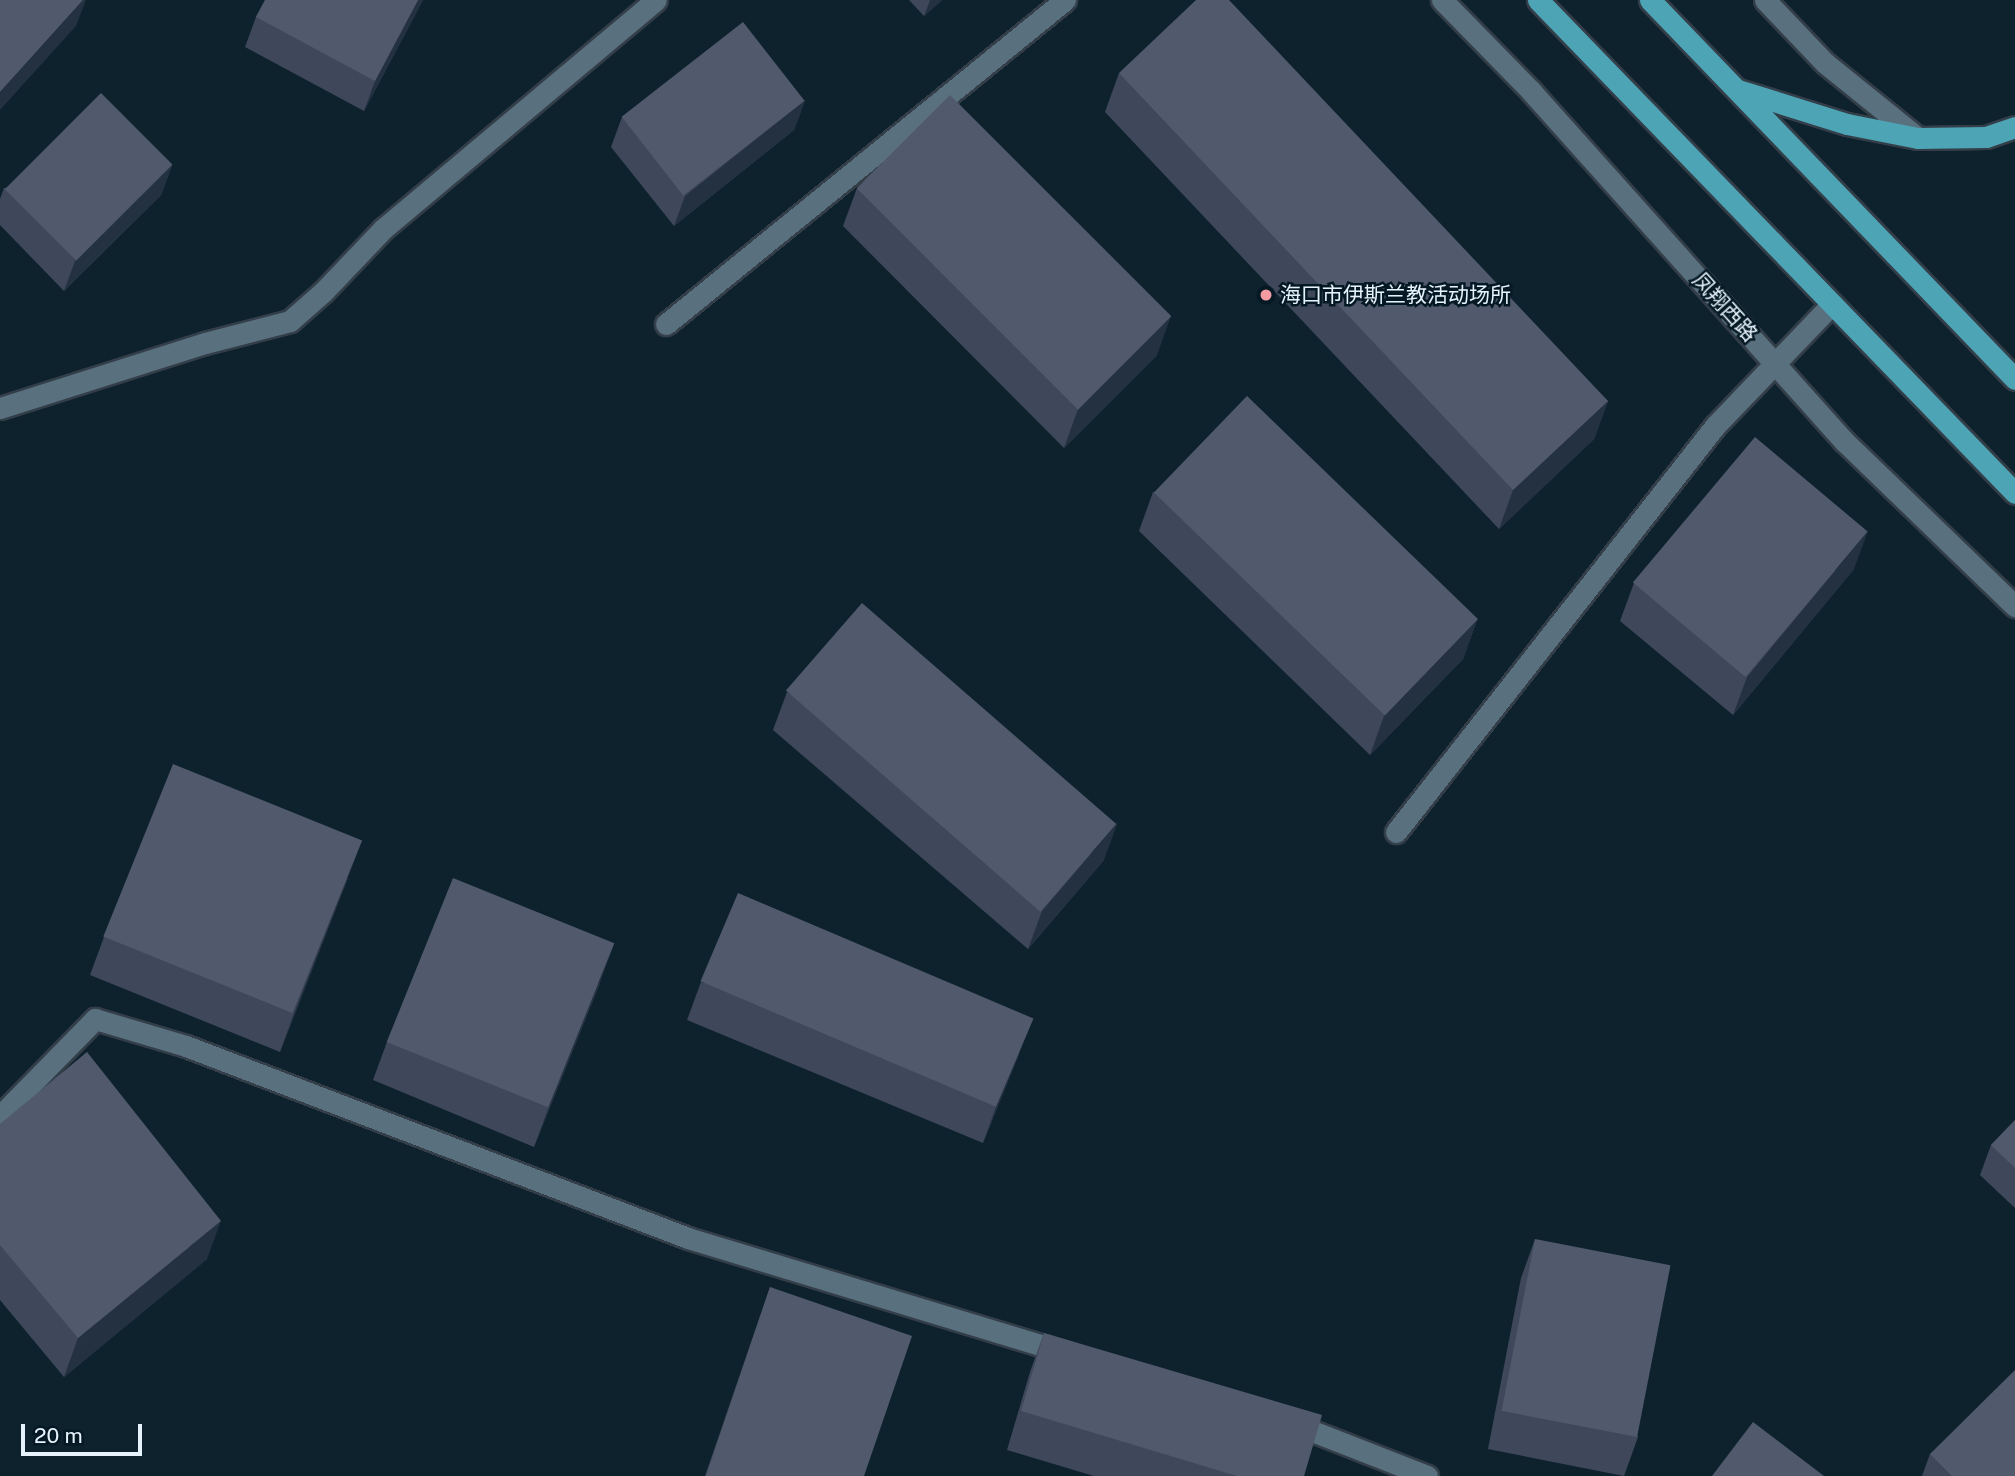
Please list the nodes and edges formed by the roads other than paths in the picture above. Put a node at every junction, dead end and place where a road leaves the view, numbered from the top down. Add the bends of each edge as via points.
1 (656, 0) edge
2 (1065, 0) edge
3 (1442, 0) edge
4 (1538, 0) edge
5 (1650, 0) edge
6 (1765, 0) edge
7 (1736, 90) junction
8 (2015, 127) edge
9 (1918, 138) junction
10 (1832, 304) junction
11 (666, 324) dead end
12 (1774, 362) junction
13 (2015, 379) edge
14 (0, 408) edge
15 (2015, 493) edge
16 (2015, 606) edge
17 (1396, 832) dead end
18 (0, 1116) edge
19 (1089, 1360) edge
20 (1276, 1416) edge
21 (1427, 1476) edge

1 - 14 street via 383,229 290,321
2 - 11 street
3 - 12 street, 凤翔西路 via 1531,91
4 - 10 main road
5 - 7 main road
6 - 9 street via 1825,63
7 - 9 main road via 1847,124
7 - 13 main road
8 - 9 main road via 1986,137
10 - 12 street
10 - 15 main road
12 - 16 street, 凤翔西路 via 1844,441
12 - 17 street via 1715,426
18 - 19 street via 95,1019 186,1046 688,1238
20 - 21 street

